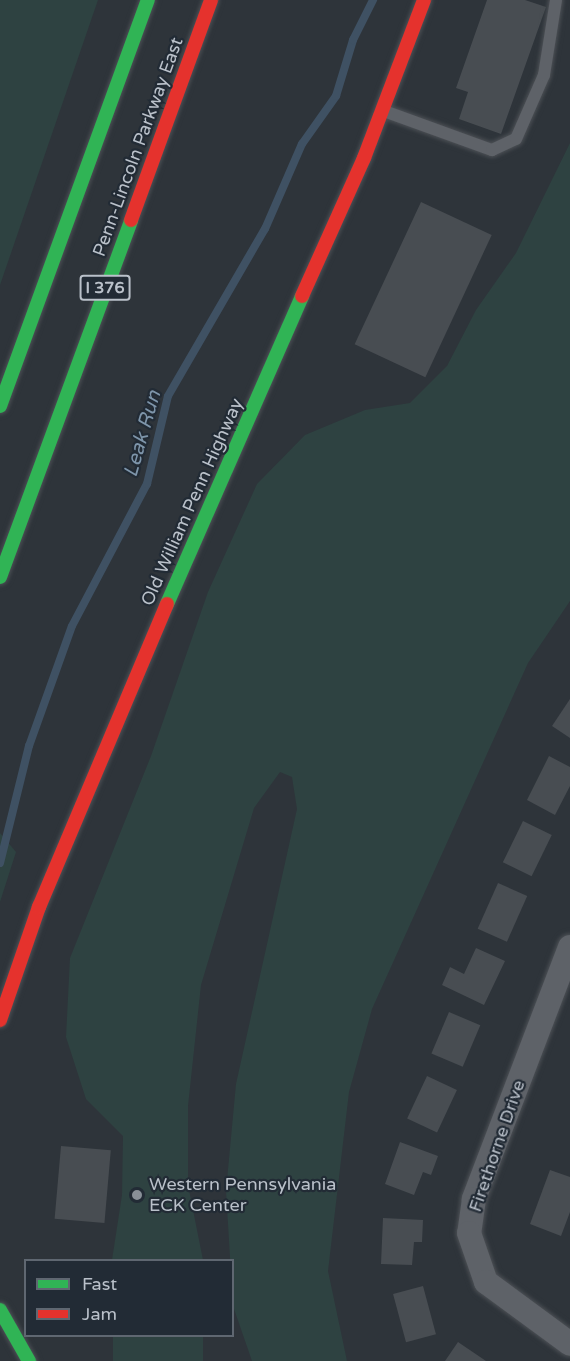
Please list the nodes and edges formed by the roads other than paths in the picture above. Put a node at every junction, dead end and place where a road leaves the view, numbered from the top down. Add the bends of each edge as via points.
1 (148, 0) edge
2 (211, 0) edge
3 (424, 0) edge
4 (556, 0) edge
5 (383, 111) junction
6 (0, 406) edge
7 (0, 577) edge
8 (570, 946) edge
9 (0, 1020) edge
10 (0, 1310) edge
11 (570, 1344) edge
12 (29, 1361) edge

1 - 6 main road
2 - 7 main road, Penn-Lincoln Parkway East / I 376
3 - 5 main road, Old William Penn Highway
4 - 5 lane via 544,75 516,139 492,150
5 - 9 main road, Old William Penn Highway via 43,896
8 - 11 street, Firethorne Drive via 474,1199 469,1233 486,1282
10 - 12 main road

